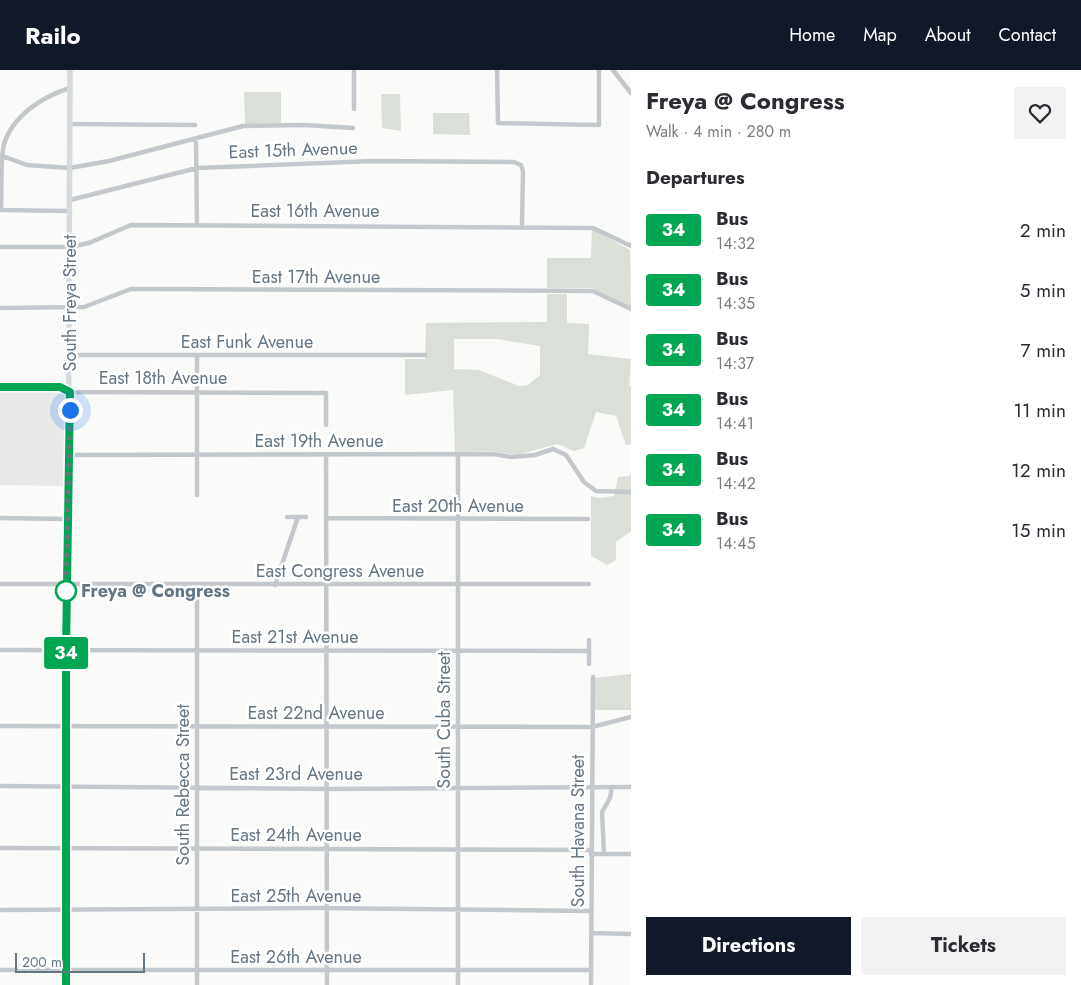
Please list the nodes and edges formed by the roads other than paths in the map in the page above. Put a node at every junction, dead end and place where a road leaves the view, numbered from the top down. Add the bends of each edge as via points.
1 (70, 70) edge
2 (354, 70) edge
3 (497, 70) edge
4 (600, 70) edge
5 (613, 70) edge
6 (70, 88) junction
7 (631, 93) edge
8 (354, 109) dead end
9 (70, 124) junction
10 (195, 125) dead end
11 (353, 128) dead end
12 (196, 139) junction
13 (1, 155) edge
14 (70, 168) junction
15 (197, 168) junction
16 (70, 200) junction
17 (70, 211) junction
18 (198, 225) junction
19 (522, 226) junction
20 (631, 246) edge
21 (0, 247) edge
22 (70, 247) junction
23 (0, 308) edge
24 (70, 308) junction
25 (631, 309) edge
26 (70, 355) junction
27 (424, 355) dead end
28 (197, 356) junction
29 (0, 387) edge
30 (70, 392) junction
31 (197, 392) junction
32 (326, 425) dead end
33 (197, 454) junction
34 (69, 455) junction
35 (458, 455) junction
36 (326, 456) junction
37 (631, 492) edge
38 (197, 495) dead end
39 (287, 517) dead end
40 (298, 517) junction
41 (306, 517) dead end
42 (0, 518) edge
43 (327, 518) junction
44 (67, 519) junction
45 (588, 519) dead end
46 (458, 520) junction
47 (0, 584) edge
48 (66, 584) junction
49 (197, 584) junction
50 (589, 584) dead end
51 (275, 585) junction
52 (327, 585) junction
53 (458, 585) junction
54 (589, 640) dead end
55 (0, 650) edge
56 (66, 651) junction
57 (197, 651) junction
58 (327, 651) junction
59 (457, 651) junction
60 (589, 651) junction
61 (589, 664) dead end
62 (593, 677) dead end
63 (631, 717) edge
64 (0, 726) edge
65 (66, 726) junction
66 (197, 726) junction
67 (458, 726) junction
68 (328, 727) junction
69 (592, 727) junction
70 (0, 786) edge
71 (66, 787) junction
72 (592, 787) junction
73 (612, 787) junction
74 (631, 787) edge
75 (196, 788) junction
76 (458, 788) junction
77 (327, 789) junction
78 (0, 848) edge
79 (66, 848) junction
80 (197, 848) junction
81 (458, 849) junction
82 (328, 850) junction
83 (591, 852) junction
84 (604, 854) junction
85 (631, 854) edge
86 (0, 910) edge
87 (66, 910) junction
88 (197, 910) junction
89 (328, 910) junction
90 (458, 910) junction
91 (591, 911) junction
92 (591, 933) junction
93 (631, 934) edge
94 (0, 970) edge
95 (592, 970) junction
96 (66, 971) junction
97 (197, 971) junction
98 (327, 971) junction
99 (458, 971) junction
100 (66, 985) edge
101 (197, 985) edge
102 (327, 985) edge
103 (458, 985) edge
104 (591, 985) edge

1 - 6 main road, South Freya Street
2 - 8 street
3 - 4 street via 498,123 599,125
5 - 7 street
6 - 9 main road, South Freya Street
6 - 13 street via 49,95 31,108 13,126
9 - 10 street
9 - 14 main road, South Freya Street
11 - 12 street via 258,125 219,131
12 - 14 street
12 - 15 street
13 - 14 street via 27,165
13 - 17 street via 2,210
14 - 16 main road, South Freya Street
15 - 16 street, East 15th Avenue
15 - 18 street
15 - 19 street, East 15th Avenue via 373,161 514,162 521,165 523,171
16 - 17 main road, South Freya Street
17 - 22 main road, South Freya Street
18 - 19 street, East 16th Avenue
18 - 22 street, East 16th Avenue via 131,225 89,243
19 - 20 street, East 16th Avenue via 593,228
21 - 22 street, East 16th Avenue
22 - 24 main road, South Freya Street
23 - 24 street, East 17th Avenue
24 - 25 street, East 17th Avenue via 84,307 131,289 152,289 593,292
24 - 26 main road, South Freya Street
26 - 28 street, East Funk Avenue
26 - 30 main road, South Freya Street
27 - 28 street, East Funk Avenue
28 - 31 street
29 - 30 street, East 18th Avenue via 60,387
30 - 31 street, East 18th Avenue
30 - 34 main road, South Freya Street
31 - 32 street, East 18th Avenue via 326,393
31 - 33 street
33 - 34 street, East 19th Avenue
33 - 36 street, East 19th Avenue
33 - 38 street
34 - 44 main road, South Freya Street
35 - 36 street, East 19th Avenue
35 - 37 street, East 19th Avenue via 535,455 553,448 566,455 584,482 596,491
35 - 46 street, South Cuba Street
36 - 43 street
39 - 40 street
40 - 41 street
40 - 51 street
42 - 44 street
43 - 46 street, East 20th Avenue
43 - 52 street
44 - 48 main road, South Freya Street
45 - 46 street, East 20th Avenue
46 - 53 street, South Cuba Street
47 - 48 street, East Congress Avenue
48 - 49 street, East Congress Avenue
48 - 56 main road, South Freya Street
49 - 51 street, East Congress Avenue
49 - 57 street, South Rebecca Street
50 - 53 street, East Congress Avenue
51 - 52 street, East Congress Avenue
52 - 53 street, East Congress Avenue
52 - 58 street
53 - 59 street, South Cuba Street
54 - 60 street
55 - 56 street, East 21st Avenue
56 - 57 street, East 21st Avenue
56 - 65 main road, South Freya Street
57 - 58 street, East 21st Avenue
57 - 66 street, South Rebecca Street
58 - 59 street, East 21st Avenue
58 - 68 street
59 - 60 street, East 21st Avenue
59 - 67 street, South Cuba Street
60 - 61 street
62 - 69 street, South Havana Street
63 - 69 street, East 22nd Avenue
64 - 65 street, East 22nd Avenue
65 - 66 street, East 22nd Avenue
65 - 71 main road, South Freya Street
66 - 68 street, East 22nd Avenue
66 - 75 street, South Rebecca Street
67 - 68 street, East 22nd Avenue
67 - 69 street, East 22nd Avenue
67 - 76 street, South Cuba Street
68 - 77 street
69 - 72 street, South Havana Street
70 - 71 street, East 23rd Avenue
71 - 75 street, East 23rd Avenue
71 - 79 main road, South Freya Street
72 - 73 street, East 23rd Avenue
72 - 76 street, East 23rd Avenue
72 - 83 street, South Havana Street
73 - 74 street, East 23rd Avenue
73 - 84 street via 602,812
75 - 77 street, East 23rd Avenue
75 - 80 street, South Rebecca Street
76 - 77 street, East 23rd Avenue
76 - 81 street, South Cuba Street
77 - 82 street
78 - 79 street, East 24th Avenue
79 - 80 street, East 24th Avenue
79 - 87 main road, South Freya Street
80 - 82 street, East 24th Avenue
80 - 88 street, South Rebecca Street
81 - 82 street, East 24th Avenue
81 - 83 street, East 24th Avenue
81 - 90 street, South Cuba Street
82 - 89 street
83 - 84 street, East 24th Avenue
83 - 91 street, South Havana Street
84 - 85 street, East 24th Avenue
86 - 87 street, East 25th Avenue
87 - 88 street, East 25th Avenue
87 - 96 main road, South Freya Street
88 - 89 street, East 25th Avenue
88 - 97 street, South Rebecca Street
89 - 90 street, East 25th Avenue
89 - 98 street
90 - 91 street, East 25th Avenue
90 - 99 street, South Cuba Street
91 - 92 street, South Havana Street
92 - 93 street
92 - 95 street, South Havana Street
94 - 96 street, East 26th Avenue
95 - 99 street, East 26th Avenue
95 - 104 street, South Havana Street
96 - 97 street, East 26th Avenue
96 - 100 main road, South Freya Street
97 - 98 street, East 26th Avenue
97 - 101 street, South Rebecca Street
98 - 99 street, East 26th Avenue
98 - 102 street
99 - 103 street, South Cuba Street

